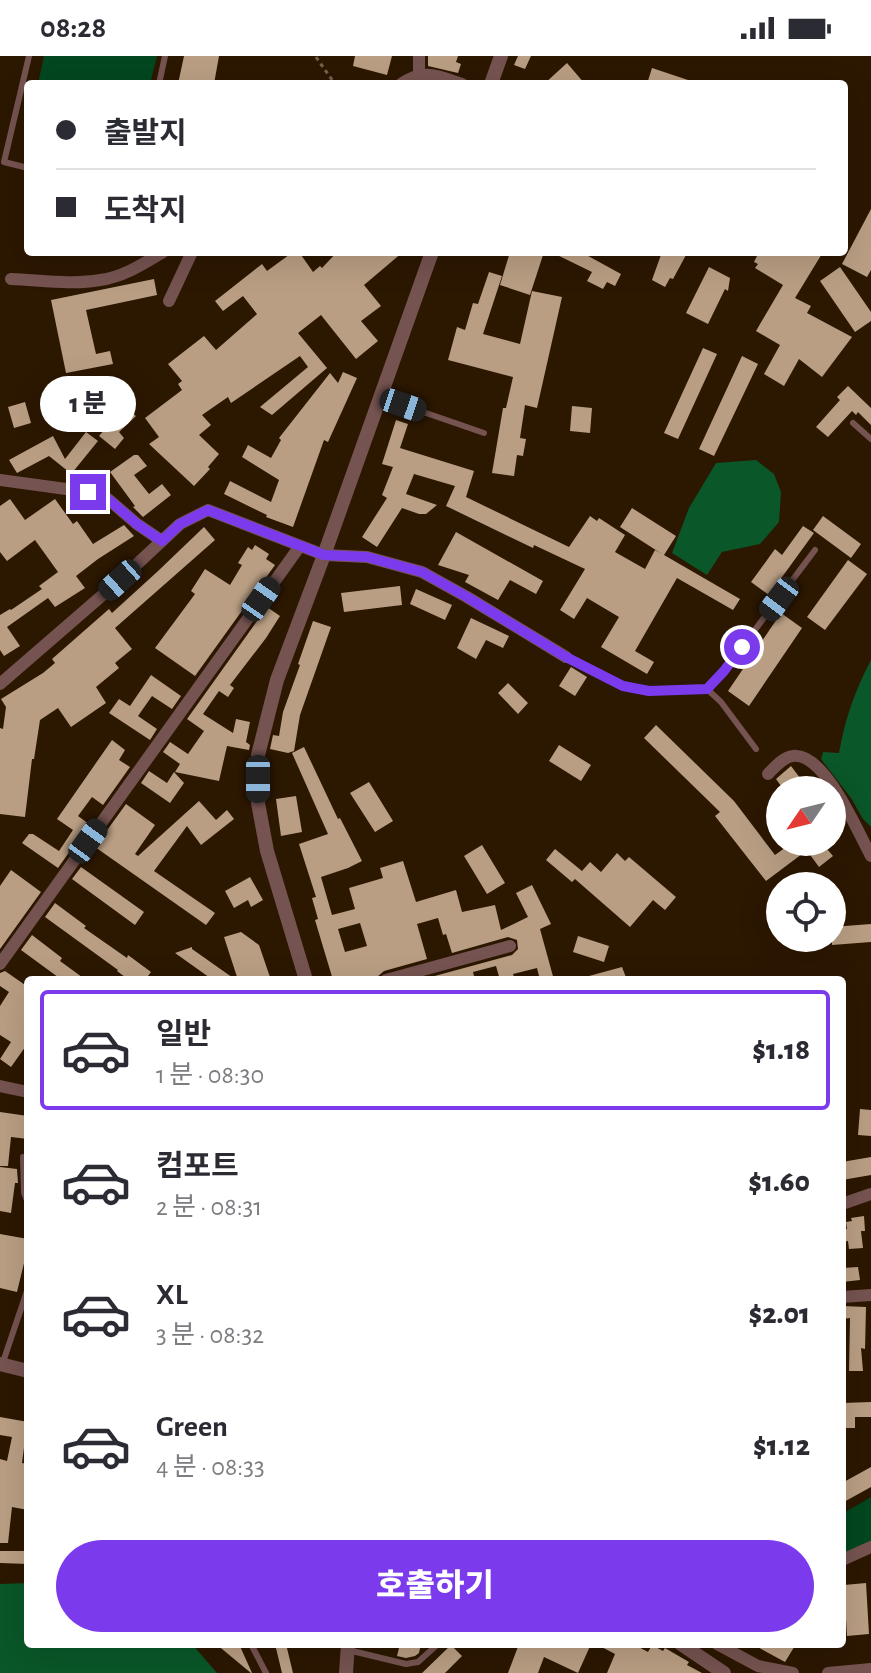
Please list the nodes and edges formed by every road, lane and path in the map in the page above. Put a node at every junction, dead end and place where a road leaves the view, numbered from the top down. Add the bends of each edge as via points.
1 (29, 56) edge
2 (165, 56) edge
3 (419, 56) edge
4 (501, 56) edge
5 (316, 57) edge
6 (419, 74) junction
7 (160, 80) edge
8 (332, 80) edge
9 (407, 80) edge
10 (450, 80) edge
11 (492, 80) edge
12 (24, 167) edge
13 (156, 256) edge
14 (190, 256) edge
15 (431, 256) edge
16 (11, 279) dead end
17 (169, 301) dead end
18 (379, 400) junction
19 (853, 423) dead end
20 (484, 433) dead end
21 (871, 439) edge
22 (0, 480) edge
23 (162, 541) junction
24 (300, 546) junction
25 (815, 550) dead end
26 (324, 555) junction
27 (566, 657) joint
28 (0, 684) edge
29 (707, 689) junction
30 (756, 749) dead end
31 (768, 774) dead end
32 (871, 856) edge
33 (510, 946) dead end
34 (0, 964) edge
35 (305, 976) edge
36 (401, 976) edge
37 (0, 1086) edge
38 (24, 1091) edge
39 (23, 1157) dead end
40 (24, 1193) edge
41 (871, 1194) edge
42 (846, 1203) edge
43 (871, 1295) edge
44 (846, 1297) edge
45 (24, 1299) edge
46 (1, 1365) edge
47 (24, 1370) edge
48 (871, 1547) edge
49 (846, 1558) edge
50 (253, 1648) edge
51 (348, 1648) edge
52 (351, 1648) edge
53 (434, 1648) edge
54 (687, 1648) edge
55 (724, 1648) edge
56 (871, 1669) edge
57 (266, 1673) edge
58 (346, 1673) edge
59 (724, 1673) edge
60 (793, 1673) edge
61 (828, 1673) edge

1 - 12 lane via 4,162
2 - 7 lane
3 - 6 street
4 - 11 street
5 - 8 path
6 - 9 street
6 - 10 street
13 - 16 street via 102,280
14 - 17 street
15 - 18 street
18 - 20 lane
18 - 26 street
19 - 21 lane
22 - 23 street via 108,499
23 - 24 street via 180,524 208,510
23 - 28 street
24 - 26 street
24 - 34 street
25 - 29 lane
26 - 27 street via 367,557 422,572
26 - 35 street via 277,680 258,755 258,803 267,851
27 - 29 lane via 623,686 649,691
29 - 30 lane
31 - 32 street via 785,758 806,758 840,796
33 - 36 street
37 - 38 street
39 - 40 lane
41 - 42 street
43 - 44 street
45 - 46 lane
46 - 47 street
48 - 49 street
50 - 57 lane
51 - 58 street
52 - 53 lane via 406,1664 418,1662
54 - 59 street
55 - 60 street via 758,1666
56 - 61 street

